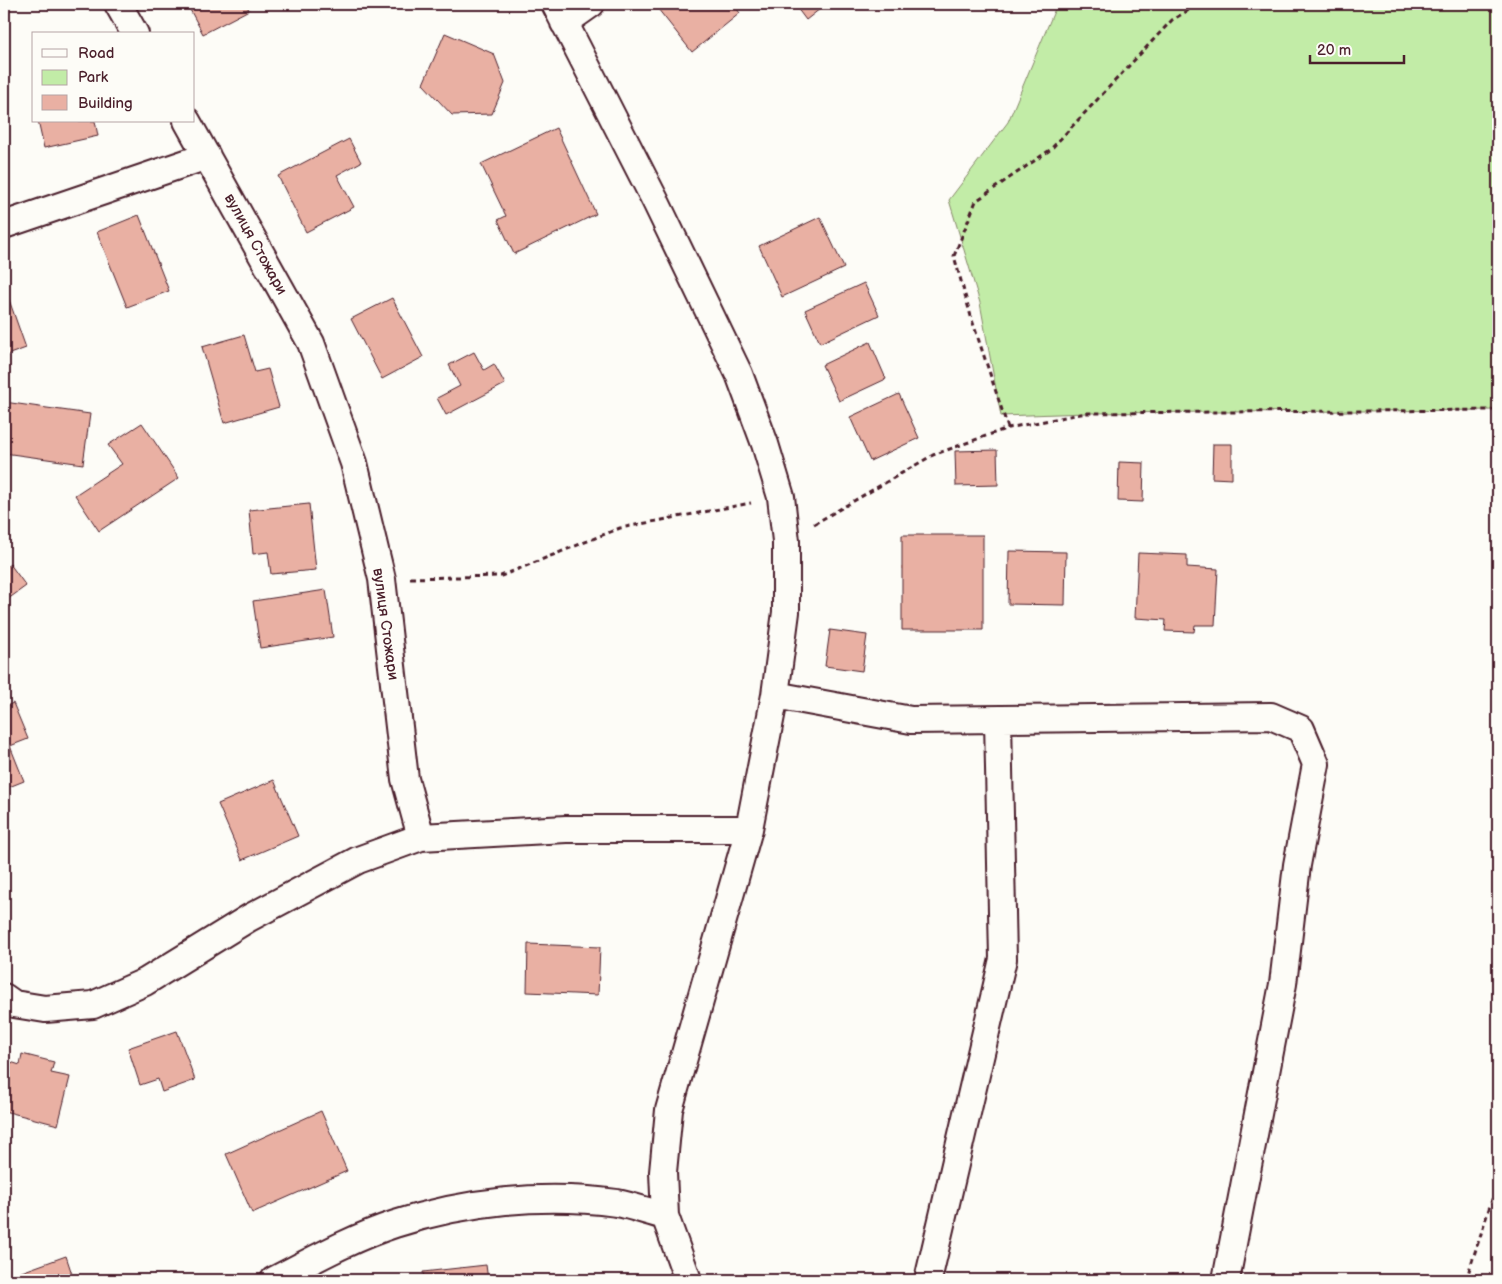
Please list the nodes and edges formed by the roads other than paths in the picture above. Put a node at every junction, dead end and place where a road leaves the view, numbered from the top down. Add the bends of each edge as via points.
1 (118, 4) edge
2 (591, 4) edge
3 (560, 13) edge
4 (134, 32) edge
5 (188, 122) edge
6 (207, 156) junction
7 (4, 225) edge
8 (775, 695) junction
9 (998, 720) junction
10 (749, 829) junction
11 (420, 837) junction
12 (4, 996) edge
13 (665, 1216) junction
14 (274, 1280) edge
15 (688, 1280) edge
16 (928, 1280) edge
17 (1226, 1280) edge

1 - 4 street
2 - 3 street
3 - 8 street via 739,374 766,444 781,497 786,541 786,612
5 - 6 street, вулиця Стожари
6 - 7 street
6 - 11 street, вулиця Стожари via 311,343 354,462 382,579 405,779
8 - 9 street via 911,720
8 - 10 street
9 - 16 street via 1003,960
9 - 17 street via 1271,716 1301,729 1316,764 1297,865 1284,984
10 - 11 street via 566,829
10 - 13 street via 669,1110 662,1172
11 - 12 street via 358,860 249,918 145,982 93,1005 45,1009 14,1004
13 - 14 street via 618,1203 552,1199 498,1201 394,1224 337,1247
13 - 15 street

